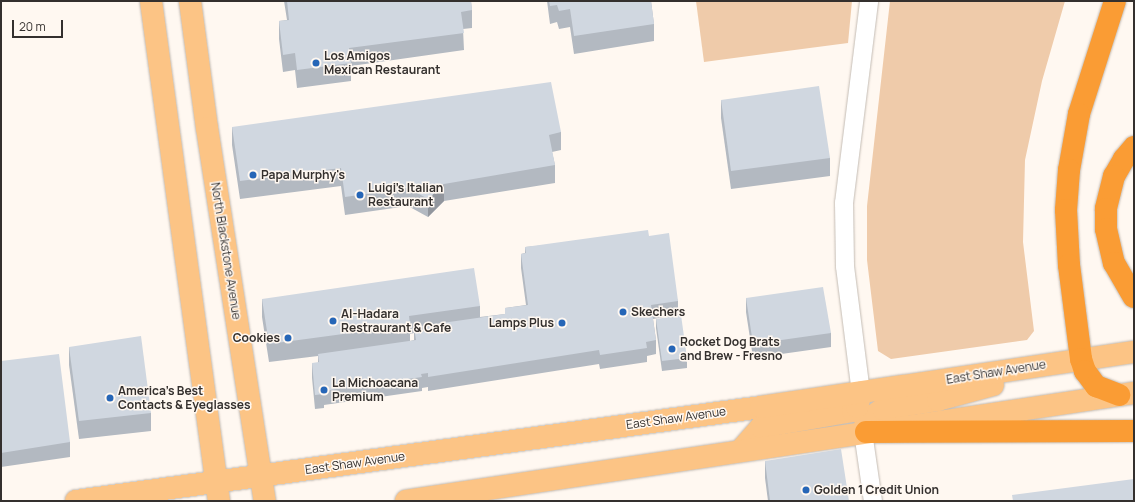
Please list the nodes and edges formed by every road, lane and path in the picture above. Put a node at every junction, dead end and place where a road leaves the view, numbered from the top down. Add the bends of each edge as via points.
1 (151, 1) edge
2 (190, 1) edge
3 (869, 1) edge
4 (1115, 1) edge
5 (1134, 147) edge
6 (1134, 297) edge
7 (1134, 352) edge
8 (1082, 359) junction
9 (861, 393) junction
10 (1126, 394) edge
11 (1134, 431) edge
12 (865, 432) junction
13 (741, 450) junction
14 (262, 476) junction
15 (218, 491) edge
16 (76, 501) edge
17 (265, 501) edge
18 (406, 501) edge
19 (873, 501) edge

1 - 15 main road
2 - 14 main road, North Blackstone Avenue via 207,128
3 - 9 street via 844,203 845,266
4 - 8 highway via 1083,98 1069,170 1067,246
5 - 6 highway via 1114,176 1106,209 1106,229 1114,263
7 - 8 main road, East Shaw Avenue
8 - 9 main road, East Shaw Avenue
8 - 10 highway via 1085,371 1096,386
8 - 12 main road via 938,400 883,409 867,420
9 - 13 main road via 857,407 853,411 761,427
9 - 14 main road, East Shaw Avenue
10 - 12 main road
11 - 12 highway
12 - 13 main road
12 - 19 street
13 - 18 main road
14 - 15 main road, East Shaw Avenue
14 - 17 main road, North Blackstone Avenue
15 - 16 main road, East Shaw Avenue

